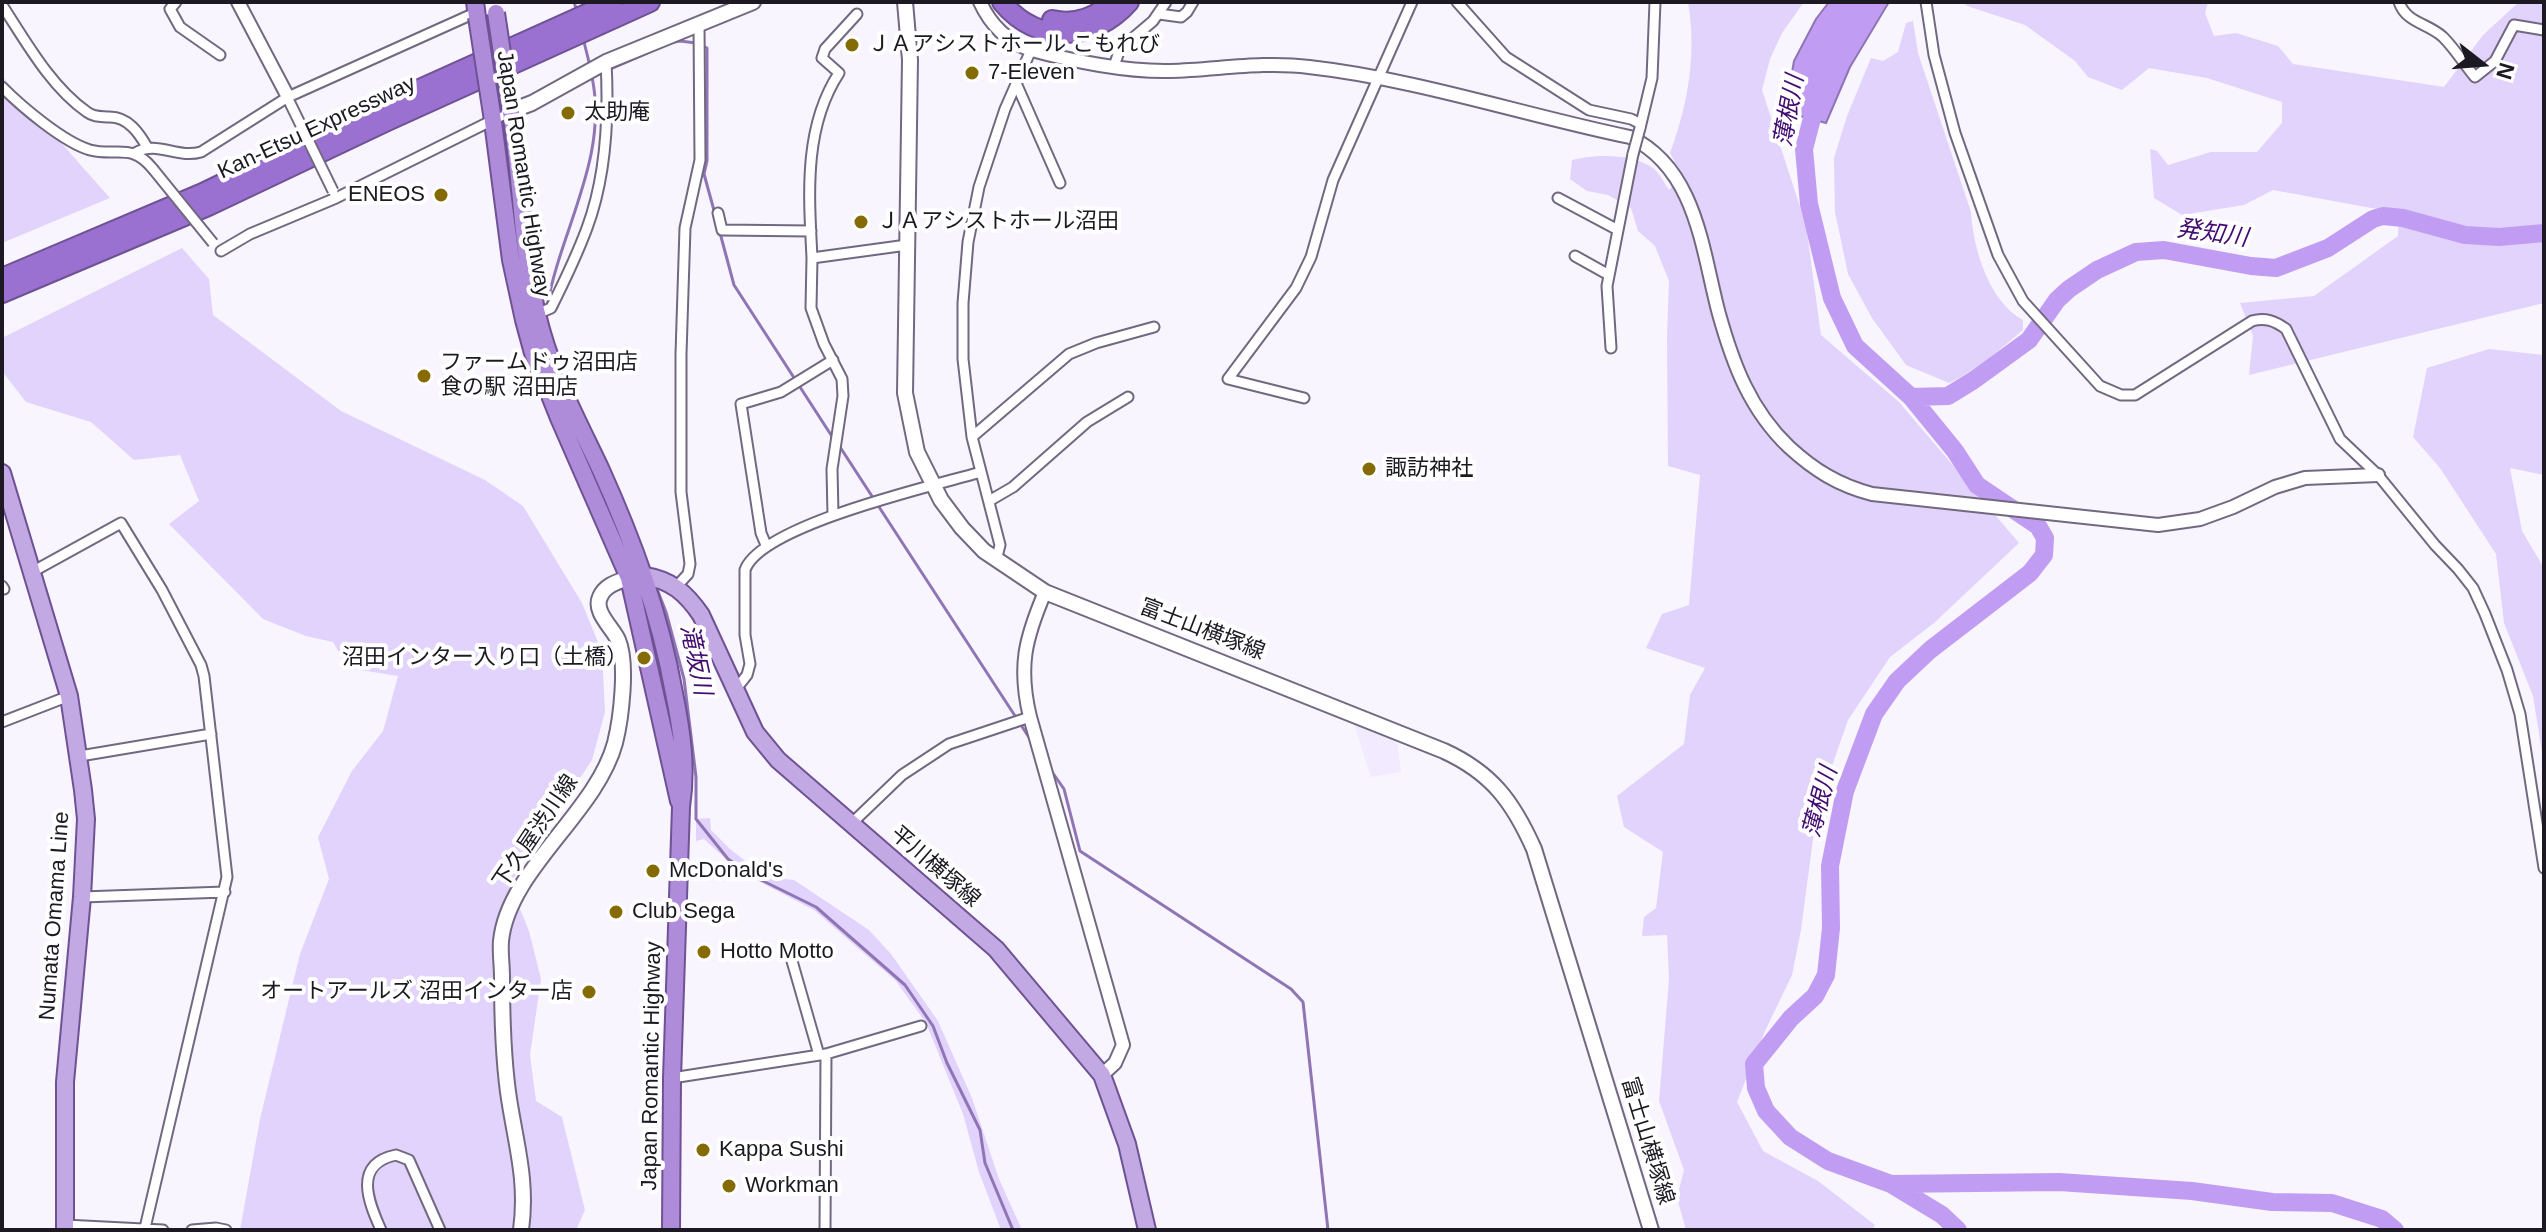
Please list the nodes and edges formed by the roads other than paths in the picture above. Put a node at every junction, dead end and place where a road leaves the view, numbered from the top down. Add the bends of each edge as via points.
1 (176, 2) edge
2 (238, 2) edge
3 (650, 2) edge
4 (753, 2) edge
5 (905, 2) edge
6 (980, 2) edge
7 (1002, 2) edge
8 (1018, 2) edge
9 (1112, 2) edge
10 (1129, 2) edge
11 (1166, 2) edge
12 (1193, 2) edge
13 (1412, 2) edge
14 (1457, 2) edge
15 (1655, 2) edge
16 (1926, 2) edge
17 (2399, 2) edge
18 (608, 4) edge
19 (2, 5) edge
20 (495, 7) edge
21 (476, 10) edge
22 (857, 14) dead end
23 (1159, 14) junction
24 (699, 23) junction
25 (2544, 30) edge
26 (1031, 50) junction
27 (220, 55) dead end
28 (1114, 66) junction
29 (596, 67) junction
30 (1377, 79) junction
31 (1016, 83) junction
32 (2, 87) edge
33 (289, 100) junction
34 (511, 108) junction
35 (493, 117) junction
36 (1641, 126) junction
37 (147, 147) junction
38 (135, 153) junction
39 (1060, 183) dead end
40 (334, 194) junction
41 (1558, 198) dead end
42 (718, 213) dead end
43 (1618, 230) junction
44 (811, 231) junction
45 (122, 236) junction
46 (907, 245) junction
47 (217, 247) junction
48 (1575, 256) dead end
49 (812, 258) junction
50 (230, 259) dead end
51 (1609, 275) junction
52 (2, 278) edge
53 (2, 293) edge
54 (537, 314) junction
55 (1154, 327) dead end
56 (1611, 348) dead end
57 (833, 360) junction
58 (1128, 397) dead end
59 (1304, 398) dead end
60 (972, 437) junction
61 (981, 472) junction
62 (2, 473) edge
63 (2378, 475) junction
64 (932, 486) junction
65 (989, 501) junction
66 (833, 515) junction
67 (766, 545) junction
68 (996, 561) junction
69 (32, 572) junction
70 (637, 577) junction
71 (676, 587) junction
72 (1045, 592) junction
73 (736, 689) junction
74 (69, 696) junction
75 (1030, 717) junction
76 (2, 722) edge
77 (211, 734) junction
78 (80, 756) junction
79 (852, 823) junction
80 (2544, 868) edge
81 (225, 892) junction
82 (82, 897) junction
83 (790, 954) dead end
84 (921, 1026) dead end
85 (822, 1054) junction
86 (1102, 1075) junction
87 (672, 1078) junction
88 (65, 1228) edge
89 (145, 1228) junction
90 (163, 1230) edge
91 (192, 1230) edge
92 (226, 1230) edge
93 (381, 1230) edge
94 (440, 1230) edge
95 (521, 1230) edge
96 (671, 1230) edge
97 (825, 1230) edge
98 (1147, 1230) edge
99 (1651, 1230) edge

1 - 27 street via 170,9 180,27
2 - 33 street
3 - 45 highway, Kan-Etsu Expressway
4 - 24 main road
5 - 46 main road, 富士山横塚線 via 910,60
6 - 26 street via 1004,35
7 - 10 highway via 1026,23 1066,34 1102,25
8 - 9 highway via 1033,14 1069,22 1093,16
11 - 23 street
12 - 23 street via 1181,17
13 - 30 street
14 - 36 street via 1506,57 1589,110
15 - 36 street via 1652,78
16 - 63 street via 1955,133 1998,255 2023,301 2055,338 2105,390 2128,396 2252,321 2279,323 2340,439
17 - 25 street via 2403,12 2441,35 2475,77 2495,61 2514,25
18 - 45 highway, Kan-Etsu Expressway
19 - 37 street via 63,90 87,112 122,119
20 - 34 highway, Japan Romantic Highway, bridge
21 - 33 street
21 - 35 highway, Japan Romantic Highway, bridge
22 - 44 street via 822,58 839,73 829,88 811,155
23 - 28 street via 1120,49
24 - 29 main road
24 - 71 street via 700,160 685,228 681,354 681,492 690,564
26 - 28 street
26 - 31 street
28 - 30 street via 1168,71 1290,65
29 - 34 main road via 532,103
29 - 54 street via 608,104 597,195 551,308
30 - 59 street via 1333,180 1311,257 1296,288 1228,379
30 - 63 street via 1630,137 1652,150 1683,191 1698,222 1723,326 1746,391 1762,418 1828,478 1888,495 2138,525 2179,523 2224,511 2305,478
31 - 39 street
31 - 60 street via 985,166 968,242 962,343
32 - 38 street via 80,146
33 - 37 street via 201,152
33 - 40 street, bridge
34 - 35 street
34 - 54 highway, Japan Romantic Highway
35 - 40 street
35 - 70 highway, Japan Romantic Highway via 511,260 530,342 559,418
36 - 43 street, bridge
37 - 38 street
38 - 47 street, bridge
40 - 47 street
41 - 43 street
42 - 44 street via 722,230
43 - 51 street
44 - 49 street
45 - 52 highway, Kan-Etsu Expressway
45 - 53 highway, Kan-Etsu Expressway
46 - 49 street
46 - 64 main road, 富士山横塚線 via 905,393 917,452
47 - 50 street
48 - 51 street
49 - 57 street via 811,308
51 - 56 street
54 - 70 highway, Japan Romantic Highway
55 - 60 street via 1069,354
57 - 66 street via 843,396 832,469
57 - 67 street via 781,392 741,404
58 - 65 street via 1087,422 1013,487
60 - 61 street
61 - 64 street
61 - 65 street
62 - 69 main road, Numata Omama Line
63 - 80 street via 2466,578 2485,614 2520,714
64 - 66 street
64 - 68 main road, 富士山横塚線 via 962,528
65 - 68 street via 1000,545
66 - 67 street
67 - 73 street via 745,570 750,664
68 - 72 main road, 富士山横塚線
69 - 74 main road, Numata Omama Line
69 - 77 street via 121,523 201,665
70 - 71 main road, 平川横塚線 via 660,578
70 - 87 highway, Japan Romantic Highway via 672,680 686,778
70 - 95 main road, 下久屋渋川線 via 609,585 598,604 621,654 618,724 609,759 517,896 504,925 506,1067 525,1190
71 - 73 main road, 平川横塚線 via 701,615
72 - 75 street via 1024,659 1022,682
72 - 99 main road, 富士山横塚線 via 1444,751 1500,789 1534,849
73 - 79 main road, 平川横塚線 via 766,747
74 - 76 street
74 - 78 main road, Numata Omama Line
75 - 79 street via 949,744 902,775
75 - 86 street via 1123,1045
77 - 78 street
77 - 81 street via 228,868
78 - 82 main road, Numata Omama Line via 86,819
79 - 86 main road, 平川横塚線 via 996,949
81 - 82 street
81 - 89 street
82 - 88 main road, Numata Omama Line via 65,1082
83 - 85 street
84 - 85 street
85 - 87 street
85 - 97 street
86 - 98 main road, 平川横塚線 via 1127,1144
87 - 96 highway, Japan Romantic Highway
88 - 89 street
89 - 90 street
91 - 92 street
93 - 94 street via 367,1179 380,1163 396,1155 409,1160

